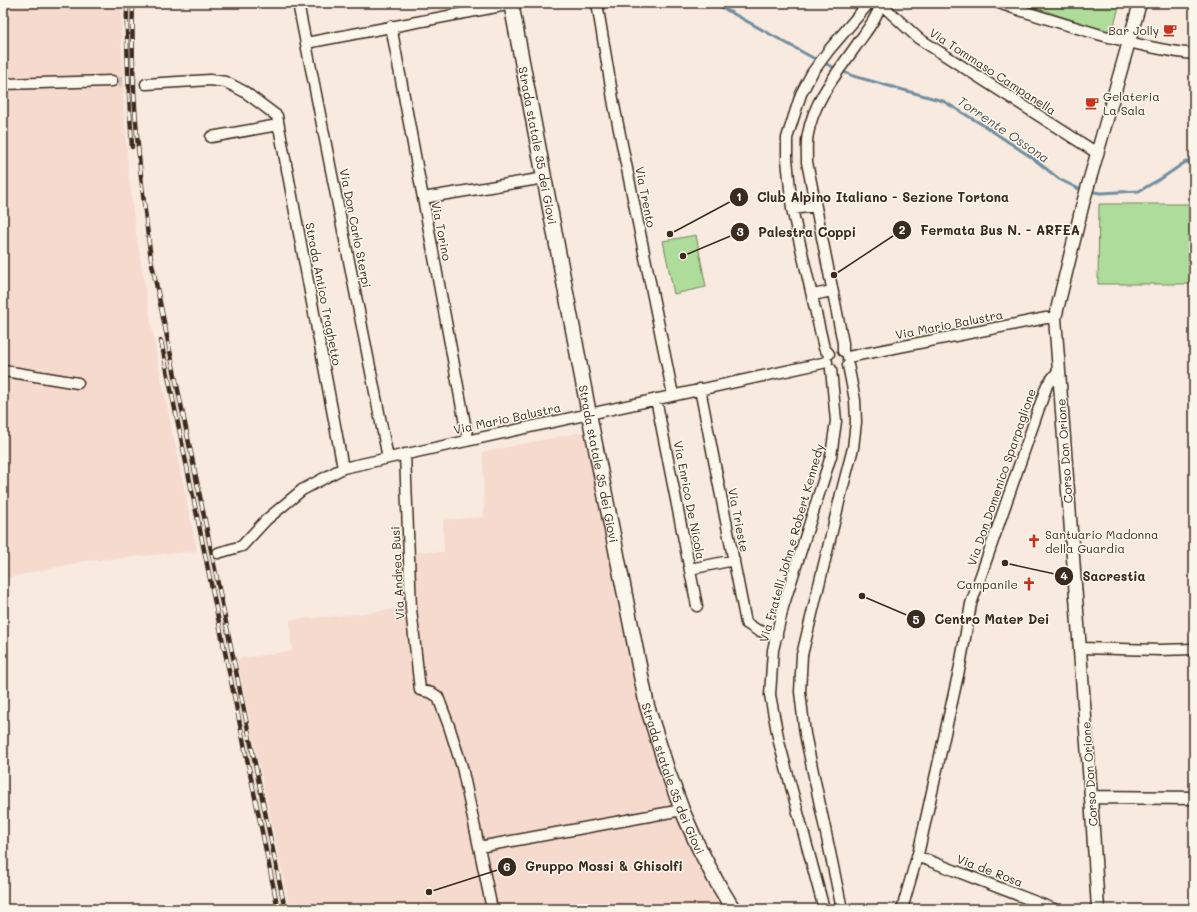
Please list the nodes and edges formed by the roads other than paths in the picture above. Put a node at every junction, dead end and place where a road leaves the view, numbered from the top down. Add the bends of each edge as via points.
1 (298, 3) edge
2 (512, 3) edge
3 (597, 3) edge
4 (869, 3) edge
5 (881, 3) edge
6 (999, 3) edge
7 (1140, 3) edge
8 (391, 26) junction
9 (306, 43) junction
10 (1129, 43) junction
11 (1194, 54) edge
12 (112, 81) tunnel mouth
13 (3, 84) edge
14 (146, 84) tunnel mouth
15 (278, 125) junction
16 (211, 137) dead end
17 (1097, 153) junction
18 (545, 178) junction
19 (423, 198) junction
20 (815, 206) junction
21 (792, 209) junction
22 (832, 291) junction
23 (813, 295) junction
24 (1055, 318) junction
25 (846, 358) junction
26 (829, 362) junction
27 (1058, 371) junction
28 (3, 372) edge
29 (78, 383) dead end
30 (700, 389) junction
31 (672, 395) junction
32 (656, 399) junction
33 (589, 414) junction
34 (468, 440) junction
35 (405, 454) junction
36 (388, 458) junction
37 (343, 468) junction
38 (218, 553) dead end
39 (734, 560) junction
40 (690, 568) junction
41 (697, 606) dead end
42 (777, 636) junction
43 (1080, 648) junction
44 (1194, 648) edge
45 (1091, 797) junction
46 (1190, 798) edge
47 (682, 810) junction
48 (478, 847) junction
49 (917, 856) junction
50 (492, 909) edge
51 (733, 909) edge
52 (824, 909) edge
53 (842, 909) edge
54 (902, 909) edge
55 (1054, 909) edge
56 (1098, 909) edge

1 - 9 street, Via Don Carlo Sterpi
2 - 8 street
2 - 18 main road, Strada statale 35 dei Giovi
3 - 31 street, Via Trento via 614,105
4 - 21 street, Via Fratelli John e Robert Kennedy via 828,50 801,94 787,138
5 - 17 street, Via Tommaso Campanella via 918,38
5 - 20 street via 876,17 831,81 812,118 807,135 807,162
6 - 10 street via 1044,19
7 - 10 street, Corso Don Orione
8 - 9 street
8 - 19 street, Via Torino
9 - 36 street, Via Don Carlo Sterpi
10 - 11 street
10 - 17 street, Corso Don Orione
12 - 13 street
14 - 15 street, Strada Antico Traghetto via 210,80 226,82 277,116
15 - 16 street
15 - 37 street, Strada Antico Traghetto
17 - 24 street, Corso Don Orione
18 - 19 street
18 - 33 main road, Strada statale 35 dei Giovi
19 - 34 street, Via Torino
20 - 21 street
20 - 22 street
21 - 23 street, Via Fratelli John e Robert Kennedy
22 - 23 street
22 - 25 street
23 - 26 street, Via Fratelli John e Robert Kennedy
24 - 25 street, Via Mario Balustra
24 - 27 street, Corso Don Orione
25 - 26 street via 835,350
25 - 26 street via 840,371
25 - 53 street via 855,400 853,448 802,654 800,692 805,734
26 - 30 street, Via Mario Balustra
26 - 42 street, Via Fratelli John e Robert Kennedy via 836,421 831,456 783,607
27 - 43 street, Corso Don Orione
27 - 49 street, Via Don Domenico Sparpaglione via 1047,385 974,597
28 - 29 street
30 - 31 street, Via Mario Balustra
30 - 39 street, Via Trieste
31 - 32 street, Via Mario Balustra
32 - 33 street, Via Mario Balustra
32 - 40 street, Via Enrico De Nicola
33 - 34 street, Via Mario Balustra
33 - 47 main road, Strada statale 35 dei Giovi via 647,706
34 - 35 street, Via Mario Balustra
35 - 36 street, Via Mario Balustra
35 - 48 street, Via Andrea Busi via 411,609 420,690 438,697 449,726 462,767
36 - 37 street, Via Mario Balustra
37 - 38 street, Via Mario Balustra via 302,490 266,520 242,546
39 - 40 street
39 - 42 street, Via Trieste via 746,623 757,630
40 - 41 street, Via Enrico De Nicola
42 - 52 street, Via Fratelli John e Robert Kennedy via 773,650 770,695 779,742
43 - 44 street
43 - 45 street, Corso Don Orione
45 - 46 street
45 - 56 street, Corso Don Orione
47 - 48 street
47 - 51 main road, Strada statale 35 dei Giovi via 711,872
48 - 50 street
49 - 54 street, Via Don Domenico Sparpaglione
49 - 55 street, Via de Rosa

